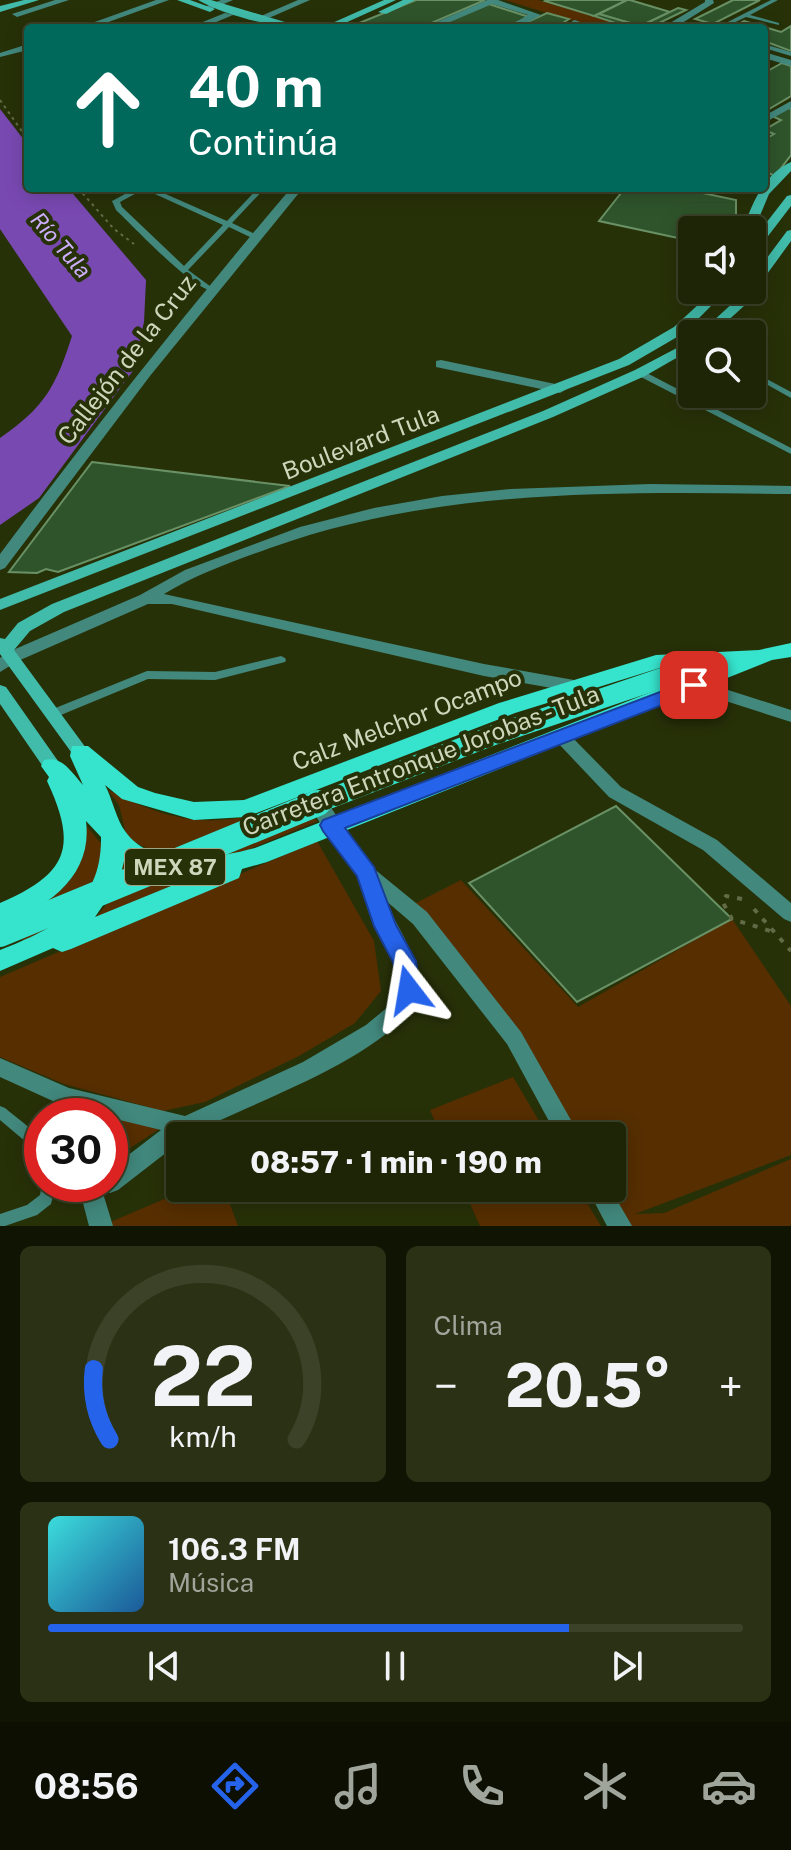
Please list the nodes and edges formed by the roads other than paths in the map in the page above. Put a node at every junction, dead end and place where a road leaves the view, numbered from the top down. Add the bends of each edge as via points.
1 (15, 0) edge
2 (35, 0) edge
3 (65, 0) edge
4 (165, 0) edge
5 (181, 0) edge
6 (229, 0) edge
7 (306, 0) edge
8 (392, 0) edge
9 (411, 0) edge
10 (709, 0) edge
11 (775, 0) edge
12 (489, 2) edge
13 (208, 4) edge
14 (0, 6) edge
15 (17, 14) dead end
16 (228, 15) junction
17 (745, 15) junction
18 (259, 19) junction
19 (95, 24) edge
20 (204, 24) edge
21 (261, 24) edge
22 (282, 24) edge
23 (335, 24) edge
24 (354, 24) edge
25 (437, 24) edge
26 (519, 24) edge
27 (678, 24) edge
28 (727, 24) edge
29 (777, 24) dead end
30 (768, 47) edge
31 (24, 48) edge
32 (791, 54) edge
33 (2, 55) dead end
34 (768, 63) edge
35 (791, 63) edge
36 (791, 104) edge
37 (768, 118) edge
38 (791, 165) edge
39 (768, 182) edge
40 (768, 184) edge
41 (768, 185) edge
42 (791, 188) edge
43 (135, 192) edge
44 (152, 192) edge
45 (258, 192) edge
46 (294, 192) edge
47 (762, 192) edge
48 (791, 197) edge
49 (753, 216) edge
50 (225, 226) junction
51 (766, 230) edge
52 (255, 236) junction
53 (789, 238) edge
54 (766, 268) edge
55 (184, 270) junction
56 (210, 289) junction
57 (706, 304) edge
58 (739, 304) edge
59 (721, 320) edge
60 (678, 352) edge
61 (441, 364) dead end
62 (640, 373) junction
63 (766, 381) edge
64 (560, 389) junction
65 (791, 395) edge
66 (791, 451) edge
67 (791, 490) edge
68 (314, 507) junction
69 (330, 521) junction
70 (0, 565) edge
71 (146, 599) junction
72 (0, 605) edge
73 (36, 618) junction
74 (0, 629) edge
75 (791, 650) edge
76 (4, 653) edge
77 (768, 654) junction
78 (281, 660) dead end
79 (676, 674) junction
80 (574, 686) junction
81 (0, 691) edge
82 (52, 714) junction
83 (791, 716) edge
84 (562, 737) junction
85 (80, 752) junction
86 (52, 766) junction
87 (330, 777) junction
88 (331, 825) junction
89 (113, 836) junction
90 (259, 856) junction
91 (366, 873) junction
92 (0, 914) edge
93 (791, 914) edge
94 (0, 923) edge
95 (0, 934) edge
96 (38, 946) junction
97 (0, 959) edge
98 (0, 1067) edge
99 (54, 1098) edge
100 (0, 1112) edge
101 (128, 1116) edge
102 (195, 1122) edge
103 (561, 1122) edge
104 (166, 1123) edge
105 (24, 1131) edge
106 (166, 1140) edge
107 (128, 1167) edge
108 (42, 1202) edge
109 (100, 1202) edge
110 (606, 1202) edge
111 (0, 1221) edge
112 (101, 1226) edge
113 (620, 1226) edge

1 - 14 main road
2 - 14 main road
3 - 15 street
4 - 19 street
5 - 13 main road
6 - 13 street
7 - 18 street
8 - 23 main road
9 - 24 main road
10 - 27 street
11 - 17 lane
12 - 25 street
12 - 26 street via 535,13
13 - 16 main road
13 - 18 main road
16 - 20 street
16 - 21 main road
17 - 28 lane
17 - 29 lane
18 - 22 main road
30 - 32 lane
31 - 33 street
34 - 35 street
36 - 37 street
38 - 39 main road
40 - 42 main road
41 - 48 main road
43 - 55 lane via 116,201 119,208
44 - 50 lane
45 - 50 lane
46 - 52 street, Callejón de la Cruz
47 - 49 main road
48 - 51 main road
50 - 52 lane
50 - 55 lane
52 - 56 street, Callejón de la Cruz
53 - 54 main road
55 - 56 lane
56 - 70 street, Callejón de la Cruz
57 - 64 main road, Boulevard Tula via 679,330 624,362
58 - 59 main road
60 - 62 main road, Boulevard Tula
61 - 64 street
62 - 66 lane
62 - 68 main road, Boulevard Tula
63 - 65 lane
64 - 72 main road, Boulevard Tula
67 - 69 street via 478,494
68 - 69 street
68 - 73 main road, Boulevard Tula
69 - 71 street via 163,586
71 - 76 street
71 - 80 street via 172,599
73 - 74 main road
73 - 76 main road, Boulevard Tula via 13,637
75 - 77 main road, Carretera Entronque Jorobas - Tula / MEX 87
76 - 82 main road
77 - 79 main road, Carretera Entronque Jorobas - Tula / MEX 87
77 - 79 main road, Calz Melchor Ocampo / MEX 87
78 - 82 lane via 215,676 147,675
79 - 80 main road, Calz Melchor Ocampo / MEX 87
79 - 83 street
79 - 84 main road, Carretera Entronque Jorobas - Tula / MEX 87
79 - 95 main road, bridge via 429,759
80 - 87 main road, Calz Melchor Ocampo / MEX 87
81 - 86 main road
82 - 85 main road
84 - 88 main road, Carretera Entronque Jorobas - Tula / MEX 87
84 - 93 street via 615,792 710,845
85 - 87 main road, Calz Melchor Ocampo / MEX 87 via 130,793 194,811 246,808
85 - 89 main road
86 - 89 main road, Carretera Entronque Jorobas - Tula / MEX 87
86 - 92 main road via 75,821 73,856 53,886
87 - 88 street via 313,799
88 - 90 main road, Carretera Entronque Jorobas - Tula / MEX 87
88 - 91 street
89 - 90 main road, Carretera Entronque Jorobas - Tula / MEX 87 via 161,866 206,868
89 - 96 main road via 104,888 78,922
90 - 96 main road via 52,946
91 - 102 street via 385,926 405,961 409,990 395,1014 329,1057
91 - 103 street via 420,918 514,1038
94 - 97 main road via 12,934
96 - 97 main road
98 - 99 street
100 - 105 lane
101 - 104 street
106 - 107 street
108 - 111 lane
109 - 112 street
110 - 113 street

